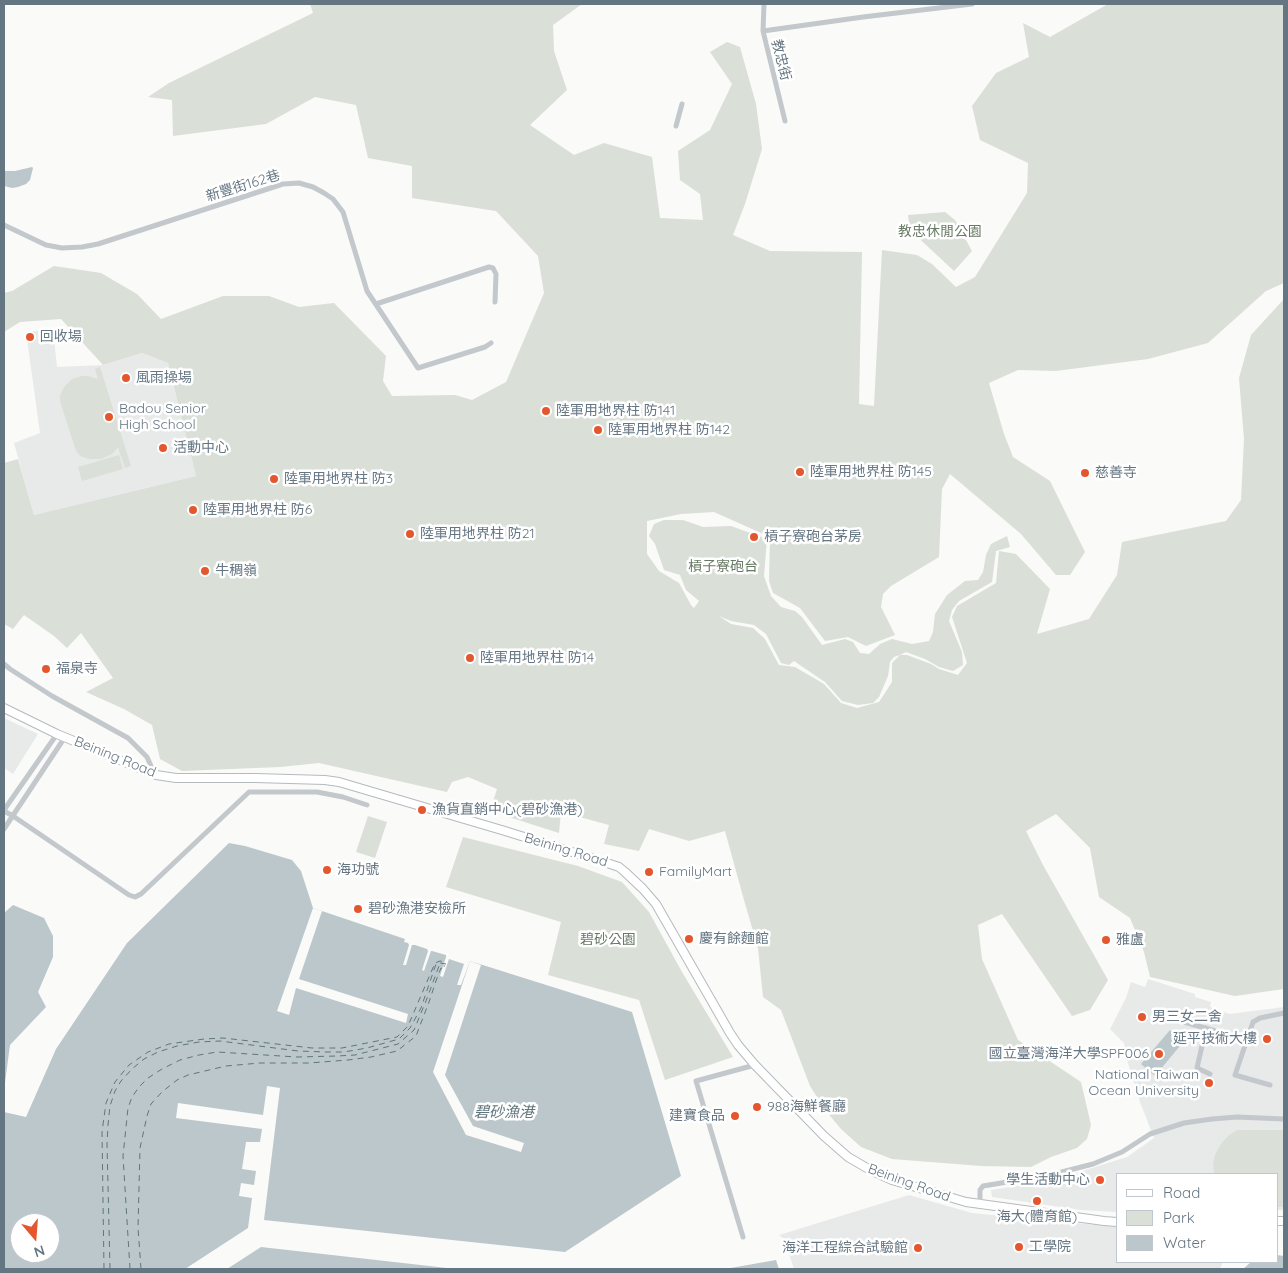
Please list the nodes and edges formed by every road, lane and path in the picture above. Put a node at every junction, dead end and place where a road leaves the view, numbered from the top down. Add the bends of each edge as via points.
1 (764, 4) edge
2 (972, 4) edge
3 (763, 31) junction
4 (682, 104) dead end
5 (785, 121) dead end
6 (676, 126) dead end
7 (4, 225) edge
8 (494, 302) dead end
9 (376, 304) junction
10 (491, 343) dead end
11 (4, 664) edge
12 (4, 708) edge
13 (56, 734) junction
14 (65, 737) junction
15 (156, 775) junction
16 (367, 805) dead end
17 (4, 811) edge
18 (13, 816) junction
19 (4, 829) edge
20 (1284, 1012) edge
21 (1156, 1014) dead end
22 (1206, 1028) junction
23 (1247, 1040) junction
24 (755, 1065) junction
25 (1210, 1074) dead end
26 (1270, 1085) dead end
27 (1284, 1119) edge
28 (980, 1204) junction
29 (1116, 1222) edge
30 (743, 1237) dead end

1 - 3 street, 教忠街
2 - 3 street
3 - 5 street, 教忠街
4 - 6 street
7 - 9 street, 新豐街162巷 via 46,245 82,247 283,184 299,183 324,193 343,212 367,290
8 - 9 street via 496,274 489,267
9 - 10 street, 新豐街162巷 via 418,368
11 - 15 street via 52,696 128,738 147,757
12 - 13 main road, Beining Road
13 - 14 main road, Beining Road
13 - 17 street
14 - 15 main road, Beining Road
14 - 18 street
15 - 24 main road, Beining Road via 339,782 618,868 656,904 730,1033
16 - 18 street via 317,792 249,792 135,897
17 - 18 street
18 - 19 street
20 - 23 street via 1253,1022
21 - 22 street
22 - 23 street
22 - 25 street via 1197,1068
23 - 26 street via 1236,1075
24 - 28 main road, Beining Road via 831,1143 857,1162 892,1180
24 - 30 street via 696,1081
27 - 28 street via 1237,1117 1184,1123 1150,1134 1122,1152 1093,1164 983,1186
28 - 29 main road, Beining Road

